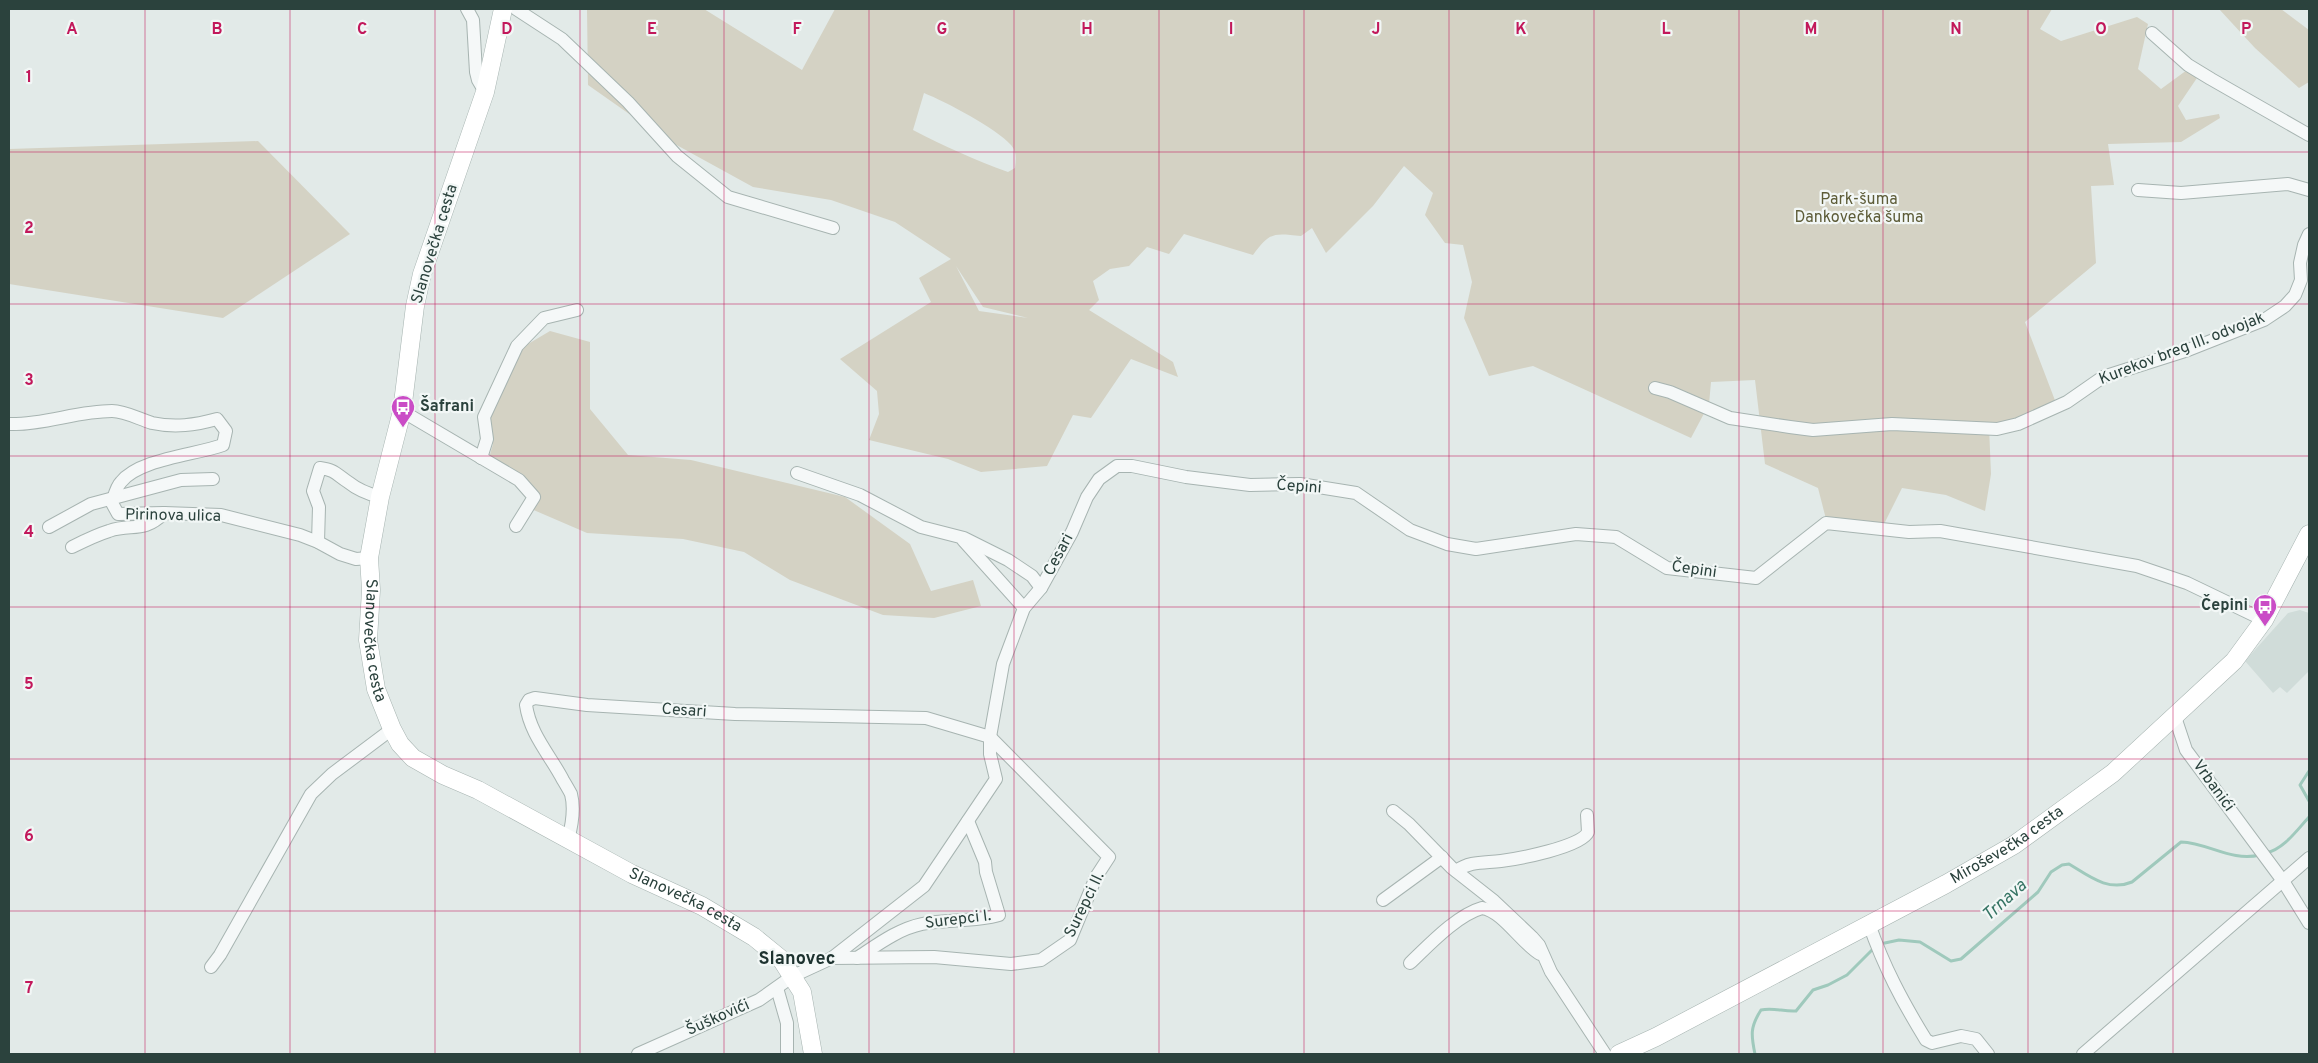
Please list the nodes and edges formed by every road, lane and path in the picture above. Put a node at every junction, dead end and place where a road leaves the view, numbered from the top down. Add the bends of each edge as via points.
1 (467, 9) edge
2 (503, 9) edge
3 (516, 9) edge
4 (2152, 33) dead end
5 (485, 92) junction
6 (2309, 135) edge
7 (2138, 190) dead end
8 (2309, 190) edge
9 (833, 228) dead end
10 (2309, 234) edge
11 (577, 310) dead end
12 (1655, 388) dead end
13 (402, 411) junction
14 (9, 424) edge
15 (482, 458) junction
16 (1117, 466) joint
17 (797, 473) dead end
18 (213, 479) dead end
19 (380, 497) junction
20 (114, 498) junction
21 (164, 513) junction
22 (516, 526) dead end
23 (49, 527) dead end
24 (2309, 534) edge
25 (960, 537) junction
26 (318, 542) junction
27 (72, 547) dead end
28 (369, 558) junction
29 (1041, 588) junction
30 (1024, 608) junction
31 (2264, 620) junction
32 (2174, 717) junction
33 (392, 729) junction
34 (990, 737) junction
35 (1393, 811) dead end
36 (1587, 815) dead end
37 (968, 821) junction
38 (568, 840) junction
39 (1442, 857) junction
40 (2309, 858) edge
41 (1456, 871) junction
42 (2283, 881) junction
43 (1383, 900) dead end
44 (1870, 924) junction
45 (2309, 924) edge
46 (1542, 956) junction
47 (832, 958) junction
48 (856, 958) junction
49 (1410, 963) dead end
50 (211, 967) dead end
51 (793, 976) junction
52 (777, 988) junction
53 (638, 1054) edge
54 (787, 1054) edge
55 (813, 1054) edge
56 (1605, 1054) edge
57 (1619, 1054) edge
58 (1988, 1054) edge
59 (2083, 1054) edge

1 - 5 street via 473,20 476,72
2 - 5 street, Slanovečka cesta
3 - 9 street via 562,39 628,102 677,156 728,197
4 - 6 street via 2188,65
5 - 13 street, Slanovečka cesta via 422,274
7 - 8 street via 2181,193 2288,184
10 - 12 street, Kurekov breg III. odvojak via 2304,244 2301,280 2295,295 2264,320 2188,350 2103,377 2067,402 2018,424 1997,429 1892,424 1813,430 1730,418
11 - 15 street via 544,318 517,346 484,417 487,440
13 - 15 street
13 - 19 street, Slanovečka cesta
14 - 20 street, Pirinova ulica via 115,411 152,423 176,426 217,419 226,431 223,445 136,471 119,484
15 - 22 street via 519,480 534,497
16 - 29 street, Cesari via 1099,479 1087,497
16 - 31 street, Čepini via 1250,485 1300,484 1356,494 1410,530 1447,544 1476,549 1576,534 1616,537 1667,568 1756,578 1826,523 1910,532 1940,531 2136,566 2187,583
17 - 25 street via 860,495 921,527
18 - 20 street via 181,480
19 - 26 street via 365,493 333,470 320,468 313,491 319,507
19 - 28 street, Slanovečka cesta
20 - 21 street, Pirinova ulica via 112,503 118,514
20 - 23 street via 92,504
21 - 26 street, Pirinova ulica via 221,515
21 - 27 street via 154,524 111,530
24 - 31 street, Miroševečka cesta
25 - 29 street via 1008,560 1032,576
25 - 30 street
26 - 28 street, Pirinova ulica via 340,554 356,559
28 - 33 street, Slanovečka cesta via 368,640 376,689
29 - 30 street, Cesari
30 - 34 street, Cesari via 1003,664
31 - 32 street, Miroševečka cesta via 2234,661
32 - 42 street, Vrbanići via 2186,750
32 - 44 street, Miroševečka cesta via 2113,773 2014,845
33 - 38 street, Slanovečka cesta via 413,758
33 - 50 street via 311,794
34 - 37 street, Cesari via 996,778
34 - 38 street, Cesari via 926,718 735,714 587,705 535,698 526,705 531,724 571,794 573,821
34 - 48 street, Surepci II. via 1109,857 1096,877 1070,940 1041,960 1011,964 934,957
35 - 39 street
36 - 41 street via 1588,832 1581,840 1561,848 1466,865
37 - 47 street, Cesari via 924,886
37 - 48 street, Surepci I. via 985,862 999,915 981,920 920,924 892,936
38 - 51 street, Slanovečka cesta via 702,906 746,932 781,959
39 - 41 street
39 - 43 street
40 - 42 street
41 - 46 street via 1532,937
42 - 45 street, Vrbanići
42 - 59 street
44 - 57 street, Miroševečka cesta
44 - 58 street via 1896,992 1926,1040 1932,1043 1962,1036 1976,1039
46 - 49 street via 1497,916 1482,908 1456,923
46 - 56 street
47 - 48 street, Surepci II.
47 - 51 street, Cesari
51 - 52 street, Šuškovići
51 - 55 street, Slanovečka cesta via 802,992
52 - 53 street, Šuškovići via 759,1000
52 - 54 street via 787,1023

